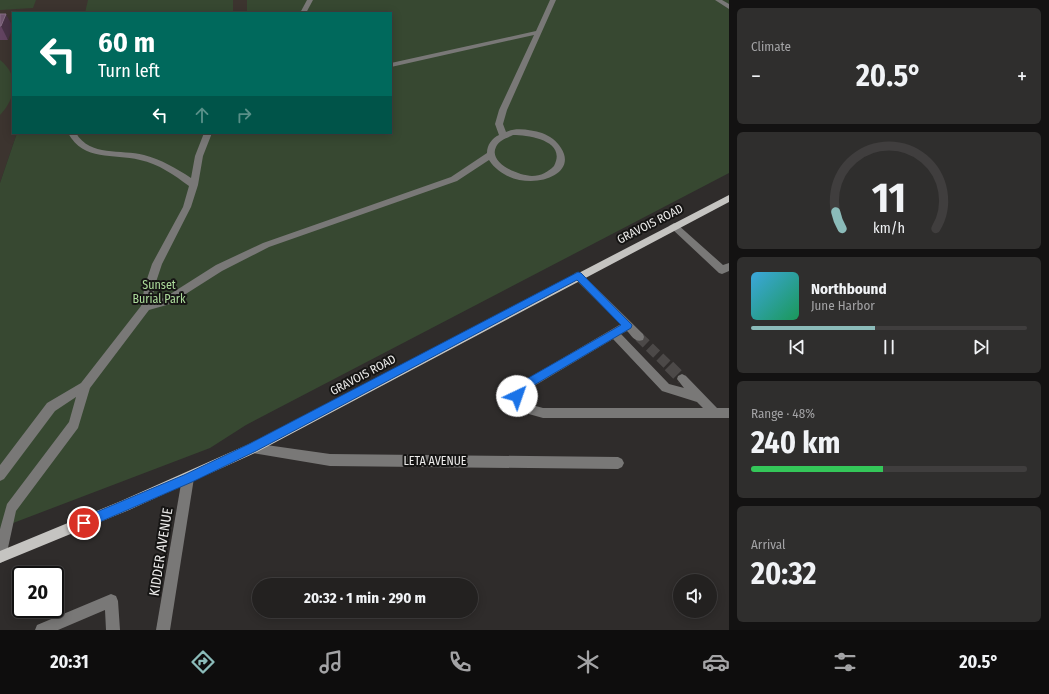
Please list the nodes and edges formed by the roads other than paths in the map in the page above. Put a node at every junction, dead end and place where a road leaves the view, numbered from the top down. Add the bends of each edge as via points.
1 (310, 0) edge
2 (553, 0) edge
3 (718, 0) edge
4 (729, 7) edge
5 (304, 12) edge
6 (539, 32) junction
7 (392, 65) edge
8 (72, 134) edge
9 (208, 134) edge
10 (503, 135) junction
11 (490, 155) junction
12 (194, 185) junction
13 (729, 198) edge
14 (674, 226) junction
15 (727, 271) edge
16 (578, 276) junction
17 (146, 307) junction
18 (628, 325) junction
19 (614, 334) junction
20 (639, 337) tunnel mouth
21 (682, 379) tunnel mouth
22 (85, 386) junction
23 (700, 398) junction
24 (714, 412) junction
25 (729, 413) edge
26 (253, 448) junction
27 (618, 463) dead end
28 (0, 475) edge
29 (188, 478) junction
30 (0, 557) edge
31 (42, 630) edge
32 (113, 630) edge
33 (163, 630) edge

1 - 5 street
2 - 6 street
3 - 4 street
6 - 7 street
6 - 10 street via 503,110 499,124
8 - 12 street via 74,139 85,147 159,162
9 - 12 street via 199,156
10 - 11 street via 492,144
10 - 11 street via 522,132 543,136 557,148 561,162 557,169 542,178 519,178 504,171
11 - 17 street via 454,179 266,245 220,268 166,300
12 - 17 street via 187,207 157,264
13 - 14 main road, GRAVOIS ROAD
14 - 15 street
14 - 16 main road, GRAVOIS ROAD
16 - 18 street
16 - 26 main road, GRAVOIS ROAD
17 - 22 street
18 - 19 street
18 - 20 street
19 - 23 street via 666,388
19 - 24 street via 519,388 515,404 543,413
21 - 23 street
22 - 28 street via 51,407
22 - 30 street via 74,424 11,508
23 - 24 street
24 - 25 street
26 - 27 street, LETA AVENUE via 330,460
26 - 29 main road, GRAVOIS ROAD
29 - 30 main road, GRAVOIS ROAD
29 - 33 street, KIDDER AVENUE
31 - 32 street via 112,601

